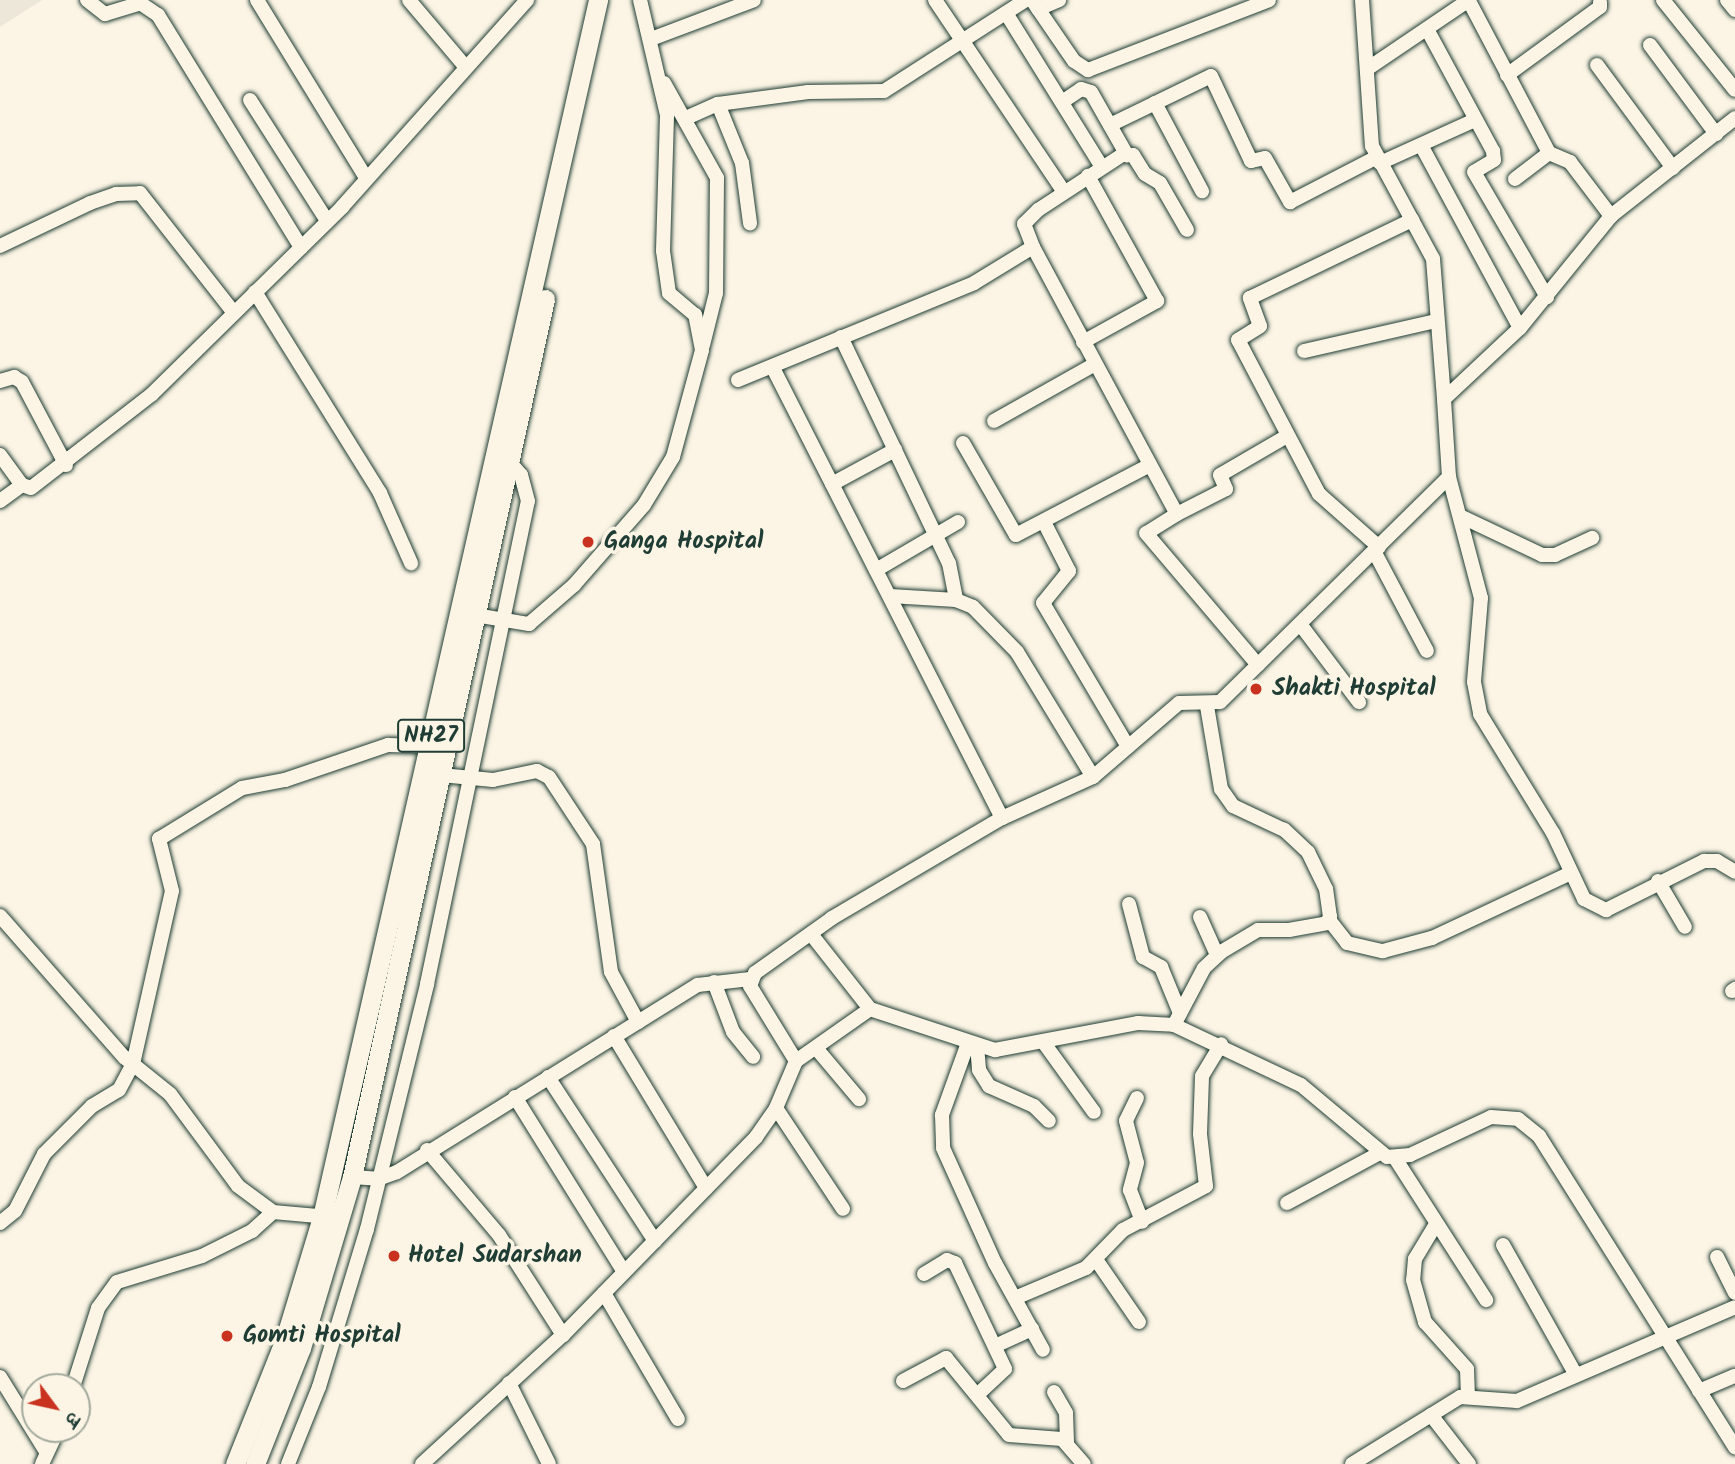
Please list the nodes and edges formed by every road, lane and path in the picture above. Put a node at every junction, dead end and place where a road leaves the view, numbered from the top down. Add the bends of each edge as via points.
1 (88, 0) edge
2 (257, 0) edge
3 (409, 0) edge
4 (527, 0) edge
5 (598, 0) edge
6 (610, 0) edge
7 (640, 0) edge
8 (754, 0) edge
9 (935, 0) edge
10 (1026, 0) edge
11 (1059, 0) edge
12 (1269, 0) edge
13 (1362, 0) edge
14 (1469, 0) edge
15 (1663, 0) edge
16 (1727, 0) edge
17 (1600, 1) edge
18 (1035, 5) edge
19 (1735, 10) edge
20 (1006, 13) junction
21 (1427, 29) junction
22 (962, 38) junction
23 (650, 39) junction
24 (1650, 46) dead end
25 (464, 65) junction
26 (1597, 65) dead end
27 (1370, 67) junction
28 (659, 75) junction
29 (1507, 75) junction
30 (1735, 90) edge
31 (250, 100) dead end
32 (1062, 102) junction
33 (1155, 103) junction
34 (718, 104) junction
35 (686, 118) junction
36 (1735, 118) edge
37 (1475, 120) junction
38 (1110, 125) junction
39 (1716, 134) junction
40 (1421, 145) junction
41 (1549, 153) junction
42 (1127, 155) junction
43 (1379, 160) junction
44 (1102, 167) junction
45 (1673, 168) junction
46 (1088, 176) junction
47 (366, 178) junction
48 (1515, 179) dead end
49 (1202, 191) dead end
50 (1064, 192) junction
51 (1611, 216) junction
52 (1412, 220) junction
53 (327, 222) junction
54 (750, 223) dead end
55 (1187, 229) dead end
56 (0, 246) edge
57 (301, 247) junction
58 (1032, 247) junction
59 (255, 292) junction
60 (1547, 297) junction
61 (234, 313) junction
62 (1436, 321) junction
63 (1520, 328) junction
64 (841, 337) junction
65 (1083, 342) junction
66 (702, 350) junction
67 (1304, 351) dead end
68 (1095, 364) junction
69 (773, 368) junction
70 (738, 380) dead end
71 (0, 381) edge
72 (1444, 398) junction
73 (994, 421) dead end
74 (1287, 436) junction
75 (963, 443) dead end
76 (895, 450) junction
77 (0, 455) edge
78 (509, 461) junction
79 (66, 465) junction
80 (1148, 466) junction
81 (1449, 477) junction
82 (832, 484) junction
83 (22, 485) junction
84 (0, 501) edge
85 (1178, 514) junction
86 (1460, 516) junction
87 (958, 522) dead end
88 (1044, 522) junction
89 (936, 535) junction
90 (1592, 538) dead end
91 (1377, 549) junction
92 (411, 563) dead end
93 (876, 570) junction
94 (890, 596) junction
95 (956, 600) junction
96 (475, 615) junction
97 (505, 620) junction
98 (1300, 624) junction
99 (1427, 651) dead end
100 (1258, 665) junction
101 (1359, 702) dead end
102 (1207, 706) junction
103 (429, 746) junction
104 (1128, 747) junction
105 (441, 775) junction
106 (1093, 777) junction
107 (471, 778) junction
108 (1003, 818) junction
109 (1735, 872) edge
110 (1571, 873) junction
111 (1658, 881) junction
112 (1129, 904) dead end
113 (0, 916) edge
114 (1200, 917) dead end
115 (1329, 921) junction
116 (1685, 927) dead end
117 (811, 934) junction
118 (1217, 956) junction
119 (750, 979) junction
120 (714, 982) junction
121 (870, 1009) junction
122 (1177, 1019) junction
123 (638, 1022) junction
124 (614, 1036) junction
125 (1044, 1043) junction
126 (973, 1044) junction
127 (1221, 1044) junction
128 (816, 1048) junction
129 (753, 1056) dead end
130 (796, 1061) junction
131 (133, 1064) junction
132 (548, 1077) junction
133 (515, 1097) junction
134 (1137, 1098) dead end
135 (859, 1099) dead end
136 (776, 1108) junction
137 (1094, 1112) dead end
138 (1049, 1121) dead end
139 (427, 1150) junction
140 (1380, 1153) junction
141 (1395, 1158) junction
142 (352, 1177) junction
143 (378, 1179) junction
144 (706, 1188) junction
145 (1287, 1203) dead end
146 (844, 1209) dead end
147 (273, 1212) junction
148 (332, 1217) junction
149 (1142, 1222) junction
150 (0, 1223) edge
151 (1436, 1224) junction
152 (654, 1241) junction
153 (1503, 1245) dead end
154 (1717, 1257) dead end
155 (1097, 1261) junction
156 (624, 1272) junction
157 (924, 1274) dead end
158 (604, 1293) junction
159 (1735, 1293) edge
160 (1015, 1298) junction
161 (1486, 1300) dead end
162 (1735, 1307) edge
163 (1139, 1322) dead end
164 (1032, 1329) junction
165 (563, 1335) junction
166 (1668, 1336) junction
167 (995, 1346) junction
168 (1043, 1350) dead end
169 (78, 1373) edge
170 (1576, 1375) junction
171 (1735, 1376) edge
172 (0, 1377) edge
173 (903, 1381) dead end
174 (509, 1383) junction
175 (1699, 1391) junction
176 (1054, 1392) dead end
177 (1468, 1394) junction
178 (977, 1395) junction
179 (1431, 1415) junction
180 (678, 1419) dead end
181 (1067, 1443) junction
182 (1735, 1447) edge
183 (44, 1458) edge
184 (235, 1464) edge
185 (255, 1464) edge
186 (288, 1464) edge
187 (422, 1464) edge
188 (550, 1464) edge
189 (1084, 1464) edge
190 (1352, 1464) edge
191 (1469, 1464) edge

1 - 57 street via 105,14 140,3 158,15
2 - 47 street
3 - 25 street
4 - 25 street
5 - 103 highway, NH27
6 - 78 highway, NH27
7 - 23 street
8 - 23 street
9 - 22 street
10 - 20 street
11 - 18 street
12 - 18 street via 1087,70 1074,61
13 - 27 street
14 - 21 street
14 - 29 street
15 - 30 street
16 - 19 street
17 - 29 street via 1600,8
20 - 22 street
20 - 32 street
21 - 27 street
21 - 37 street
22 - 34 street via 884,91 808,92
22 - 50 street
23 - 28 street
24 - 39 street
25 - 47 street
26 - 45 street
27 - 43 street
28 - 35 street
28 - 66 street via 667,115 663,251 669,293 695,315
29 - 41 street
31 - 53 street
32 - 38 street via 1081,89 1091,92
32 - 44 street
33 - 38 street
33 - 43 street via 1211,76 1251,161 1265,158 1290,202
33 - 49 street
34 - 35 street
34 - 54 street via 742,163
35 - 66 street via 717,178 720,218 716,293
36 - 39 street
37 - 40 street
37 - 60 street via 1494,160 1474,172
38 - 42 street
39 - 45 street
40 - 43 street
40 - 63 street
41 - 48 street
41 - 51 street via 1570,162
42 - 44 street
42 - 55 street via 1160,183
43 - 52 street
44 - 46 street
45 - 51 street
46 - 50 street
46 - 65 street via 1157,301
47 - 53 street
50 - 58 street via 1024,224
51 - 60 street
52 - 62 street via 1433,259
52 - 74 street via 1250,298 1259,326 1238,340
53 - 57 street
56 - 61 street via 89,204 116,194 140,193 152,202
57 - 59 street
58 - 64 street via 918,310
58 - 65 street
59 - 61 street
59 - 92 street via 380,493
60 - 63 street
61 - 79 street via 152,394
62 - 67 street
62 - 72 street
63 - 72 street
64 - 69 street
64 - 76 street
65 - 68 street
66 - 97 street via 673,457 644,505 574,586 530,624
68 - 73 street
68 - 80 street
69 - 70 street
69 - 82 street
71 - 79 street via 14,377 22,382
72 - 81 street
74 - 85 street via 1220,475 1226,489
74 - 91 street via 1319,494
75 - 88 street via 1016,535
76 - 82 street
76 - 89 street
77 - 83 street
78 - 96 highway, NH27
78 - 97 street via 521,475 528,501
79 - 83 street via 31,488
80 - 85 street
80 - 88 street
81 - 86 street
81 - 91 street
82 - 93 street
83 - 84 street
85 - 100 street via 1146,533
86 - 90 street via 1550,556
86 - 110 street via 1483,611 1475,682 1480,714
87 - 89 street
88 - 104 street via 1069,571 1043,603
89 - 93 street
89 - 95 street via 949,562
91 - 98 street
91 - 99 street
93 - 94 street
94 - 95 street
94 - 108 street
95 - 106 street via 972,607 1017,652
96 - 97 street
96 - 105 highway, NH27
97 - 107 street
98 - 100 street
98 - 101 street
100 - 102 street via 1220,702
102 - 104 street via 1179,703
102 - 115 street via 1222,789 1233,806 1284,830 1308,852 1326,889
103 - 131 street via 388,745 285,780 242,788 159,839 172,891
103 - 148 highway, NH27
104 - 106 street
105 - 107 street
105 - 142 highway, NH27
106 - 108 street
107 - 123 street via 537,771 556,786 593,844 611,972
107 - 143 street
108 - 117 street
109 - 111 street via 1704,860
110 - 111 street via 1584,899 1601,909
110 - 115 street via 1432,938 1383,951 1347,943
111 - 116 street
112 - 122 street via 1143,957 1161,967
113 - 131 street
114 - 118 street
115 - 118 street via 1284,931 1258,930
117 - 119 street
117 - 121 street
118 - 122 street
119 - 120 street
119 - 130 street
120 - 123 street
120 - 129 street via 733,1032
121 - 126 street
121 - 128 street
122 - 125 street
122 - 127 street
123 - 124 street
124 - 132 street
124 - 144 street
125 - 126 street via 1005,1050
125 - 137 street
126 - 138 street via 989,1086 1034,1106
126 - 160 street via 942,1115 943,1148
127 - 140 street via 1301,1085
127 - 149 street via 1202,1076 1200,1134 1209,1182
128 - 130 street
128 - 135 street
130 - 136 street
131 - 147 street via 170,1094 230,1178
131 - 150 street via 119,1090 92,1106 44,1154 15,1212
132 - 133 street
132 - 152 street
133 - 139 street
133 - 156 street
134 - 149 street via 1126,1121 1137,1163 1130,1190
136 - 144 street
136 - 146 street
139 - 143 street
139 - 165 street via 491,1224
140 - 141 street
140 - 145 street
141 - 151 street
141 - 166 street via 1491,1117 1528,1125
142 - 143 street
142 - 148 highway, NH27
143 - 186 street via 319,1387
144 - 152 street
147 - 148 street
147 - 169 street via 252,1231 202,1256 117,1282 98,1308
148 - 184 highway, NH27
148 - 185 highway, NH27 via 301,1348
149 - 155 street via 1114,1237
151 - 161 street
151 - 177 street via 1412,1266 1413,1280 1425,1322 1466,1369
152 - 156 street
153 - 170 street
154 - 159 street
155 - 160 street
155 - 163 street
156 - 158 street
157 - 167 street via 947,1260 955,1263
158 - 165 street
158 - 180 street
160 - 164 street
162 - 166 street
164 - 167 street
164 - 168 street
165 - 174 street
166 - 170 street
166 - 175 street
167 - 178 street via 1005,1372
170 - 177 street via 1507,1404
171 - 175 street
172 - 183 street
173 - 178 street via 946,1358
174 - 187 street
174 - 188 street
175 - 182 street
176 - 181 street via 1066,1413
177 - 179 street
178 - 181 street via 1009,1435
179 - 190 street
179 - 191 street
181 - 189 street

